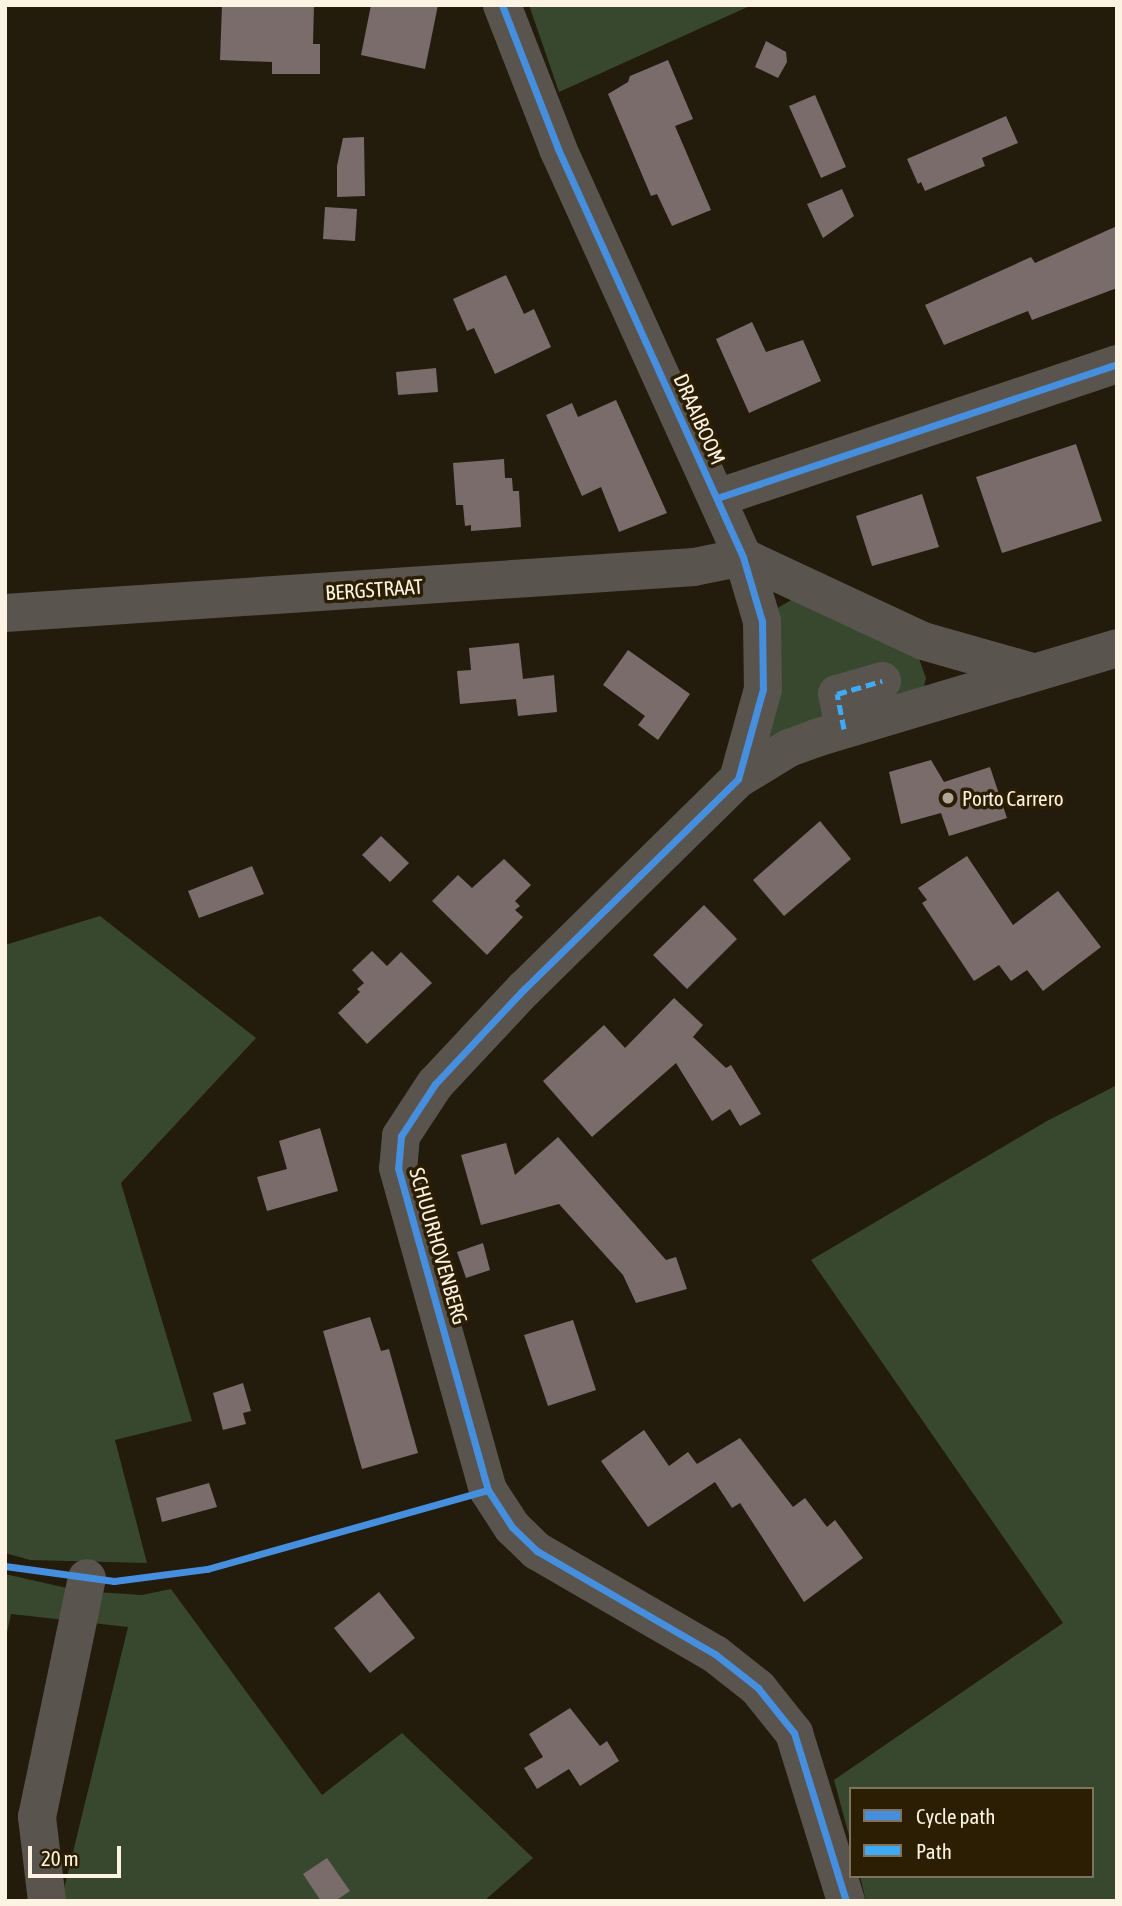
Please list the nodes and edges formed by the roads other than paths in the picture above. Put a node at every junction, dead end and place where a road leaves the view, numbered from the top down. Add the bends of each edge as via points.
1 (502, 5) edge
2 (1117, 364) edge
3 (717, 498) junction
4 (743, 557) junction
5 (5, 614) edge
6 (1117, 648) edge
7 (1029, 671) junction
8 (881, 681) dead end
9 (844, 729) junction
10 (738, 779) junction
11 (87, 1578) dead end
12 (47, 1901) edge
13 (846, 1901) edge

1 - 3 street, DRAAIBOOM via 558,149
2 - 3 street, DRAAIBOOM
3 - 4 street, SCHUURHOVENBERG
4 - 5 street, BERGSTRAAT via 694,567
4 - 7 street via 923,641
4 - 10 street, SCHUURHOVENBERG via 756,592 764,647 757,722
6 - 7 street
7 - 9 street
8 - 9 street via 837,694
9 - 10 street via 789,748
10 - 13 street, SCHUURHOVENBERG via 524,989 435,1084 401,1136 398,1168 488,1490 512,1527 537,1552 715,1654 758,1688 794,1733
11 - 12 street via 37,1817

